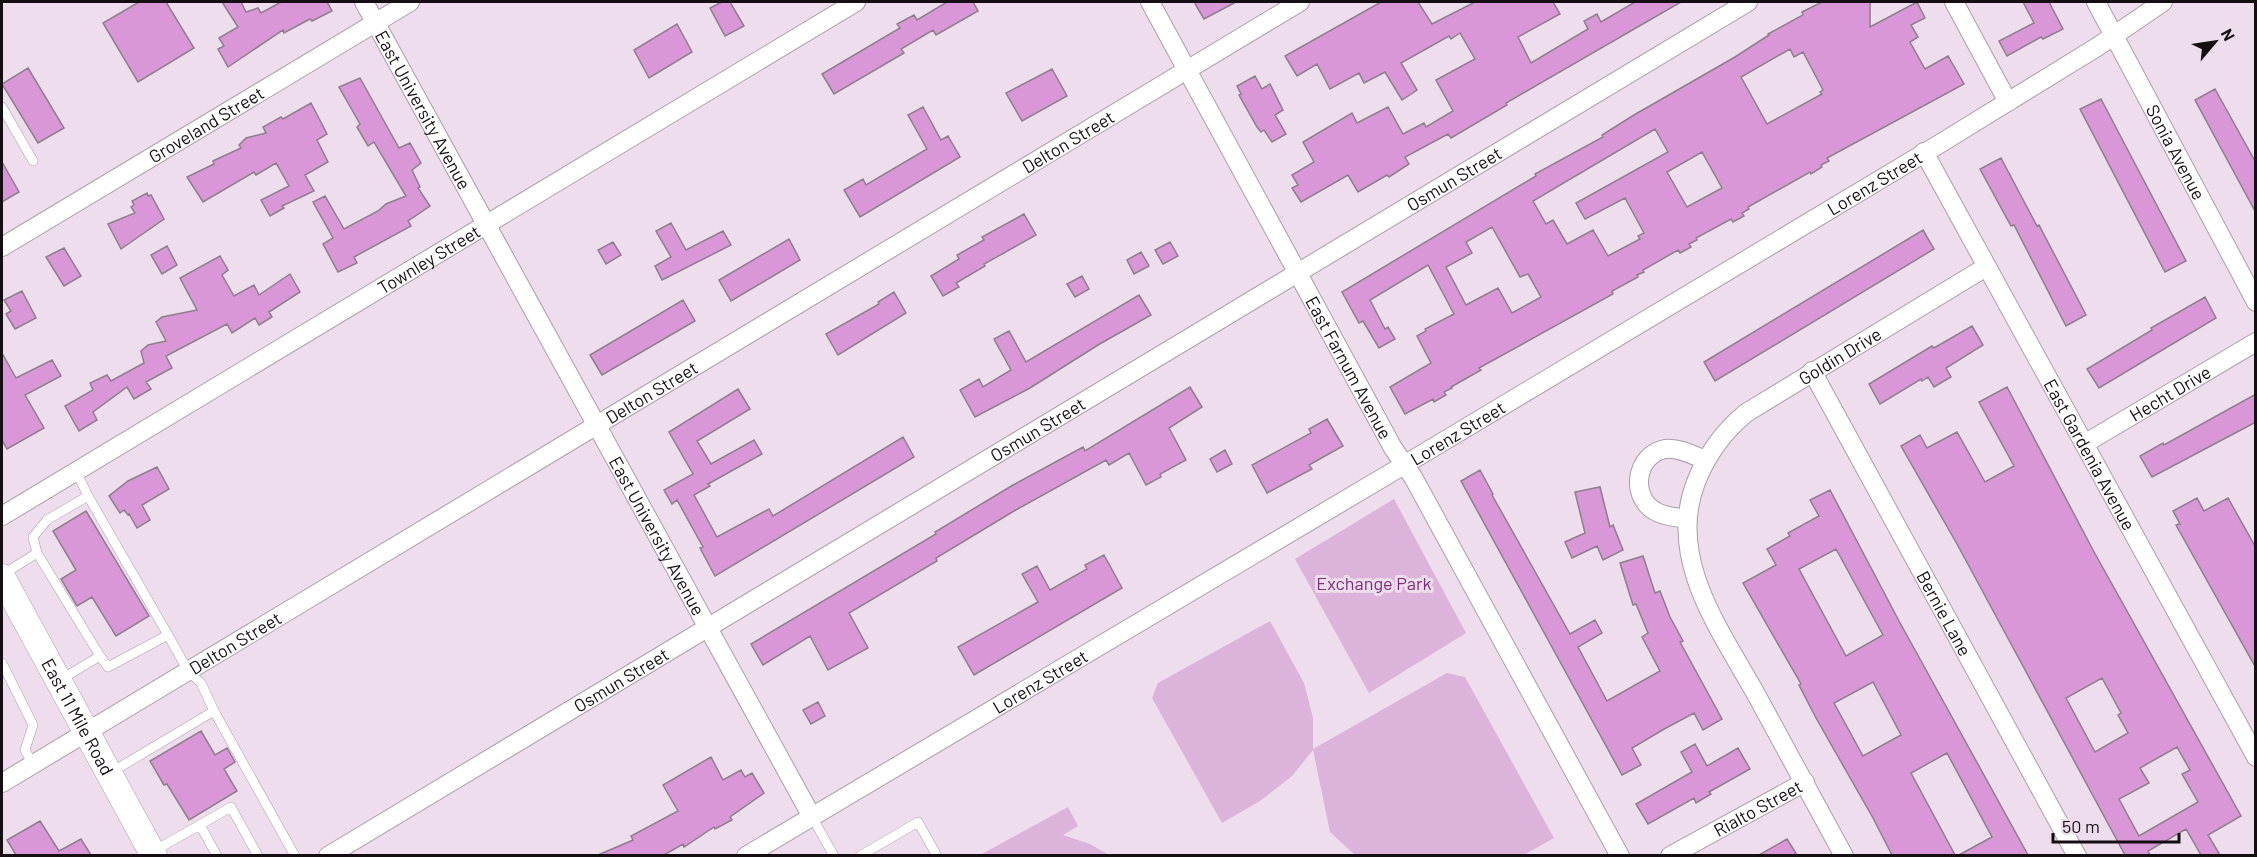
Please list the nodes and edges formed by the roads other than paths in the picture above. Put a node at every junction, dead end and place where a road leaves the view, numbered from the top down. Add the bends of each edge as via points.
1 (364, 2) edge
2 (410, 2) edge
3 (856, 2) edge
4 (1150, 2) edge
5 (1300, 2) edge
6 (1748, 2) edge
7 (1954, 2) edge
8 (2096, 2) edge
9 (2163, 2) edge
10 (375, 22) junction
11 (2114, 36) junction
12 (1187, 70) junction
13 (2008, 102) junction
14 (2, 107) edge
15 (1924, 152) junction
16 (33, 161) dead end
17 (486, 223) junction
18 (2, 247) edge
19 (1986, 267) junction
20 (1297, 273) junction
21 (2256, 302) edge
22 (2256, 342) edge
23 (1812, 371) junction
24 (597, 425) junction
25 (2084, 444) junction
26 (1705, 460) junction
27 (1404, 465) junction
28 (76, 471) junction
29 (88, 496) junction
30 (2, 516) edge
31 (1687, 519) junction
32 (37, 553) junction
33 (2, 576) edge
34 (707, 628) junction
35 (168, 635) junction
36 (100, 656) junction
37 (2, 663) edge
38 (188, 671) junction
39 (58, 681) junction
40 (214, 711) junction
41 (86, 732) junction
42 (2256, 757) edge
43 (33, 765) junction
44 (109, 774) junction
45 (1805, 782) junction
46 (2, 783) edge
47 (812, 817) junction
48 (200, 825) junction
49 (153, 854) edge
50 (217, 855) edge
51 (258, 855) edge
52 (295, 855) edge
53 (328, 855) edge
54 (746, 855) edge
55 (834, 855) edge
56 (860, 855) edge
57 (937, 855) edge
58 (1620, 855) edge
59 (1670, 855) edge
60 (1844, 855) edge
61 (2077, 855) edge

1 - 10 street, East University Avenue
2 - 10 street, Groveland Street
3 - 17 street, Townley Street
4 - 12 street, East Farnum Avenue
5 - 12 street, Delton Street
6 - 20 street, Osmun Street
7 - 13 street
8 - 11 street, Sonia Avenue
9 - 11 street, Lorenz Street
10 - 17 street, East University Avenue
10 - 18 street, Groveland Street
11 - 13 street, Lorenz Street
11 - 21 street, Sonia Avenue
12 - 20 street, East Farnum Avenue
12 - 24 street, Delton Street
13 - 15 street, Lorenz Street
14 - 16 lane
15 - 19 street, East Gardenia Avenue
15 - 27 street, Lorenz Street
17 - 24 street, East University Avenue
17 - 28 street, Townley Street
19 - 23 street, Goldin Drive
19 - 25 street, East Gardenia Avenue
20 - 27 street, East Farnum Avenue
20 - 34 street, Osmun Street
22 - 25 street, Hecht Drive
23 - 26 street, Goldin Drive via 1740,418
23 - 61 street, Bernie Lane
24 - 34 street, East University Avenue
24 - 38 street, Delton Street
25 - 42 street, East Gardenia Avenue
26 - 31 street, Goldin Drive via 1691,495
26 - 31 street via 1672,449 1662,450 1646,461 1639,475 1641,495 1653,510
27 - 47 street, Lorenz Street
27 - 58 street, East Farnum Avenue
28 - 29 lane
28 - 30 street, Townley Street
29 - 32 lane via 47,520 33,537
29 - 35 lane
31 - 45 street, Goldin Drive via 1689,556 1707,606
32 - 33 lane
32 - 36 lane
33 - 39 main road, East 11 Mile Road
34 - 47 street, East University Avenue
34 - 53 street, Osmun Street
35 - 36 lane via 108,667
35 - 38 lane
36 - 39 lane
37 - 43 lane via 33,725 25,750
38 - 40 lane via 201,683
38 - 41 street, Delton Street
39 - 41 main road, East 11 Mile Road
40 - 44 lane
40 - 52 lane
41 - 43 street, Delton Street
41 - 44 main road, East 11 Mile Road
43 - 46 street, Delton Street
44 - 49 main road, East 11 Mile Road
45 - 59 street, Rialto Street
45 - 60 street, Rialto Street
47 - 54 street, Lorenz Street
47 - 55 lane
48 - 49 lane
48 - 50 lane
48 - 51 lane via 231,807
56 - 57 lane via 918,822

